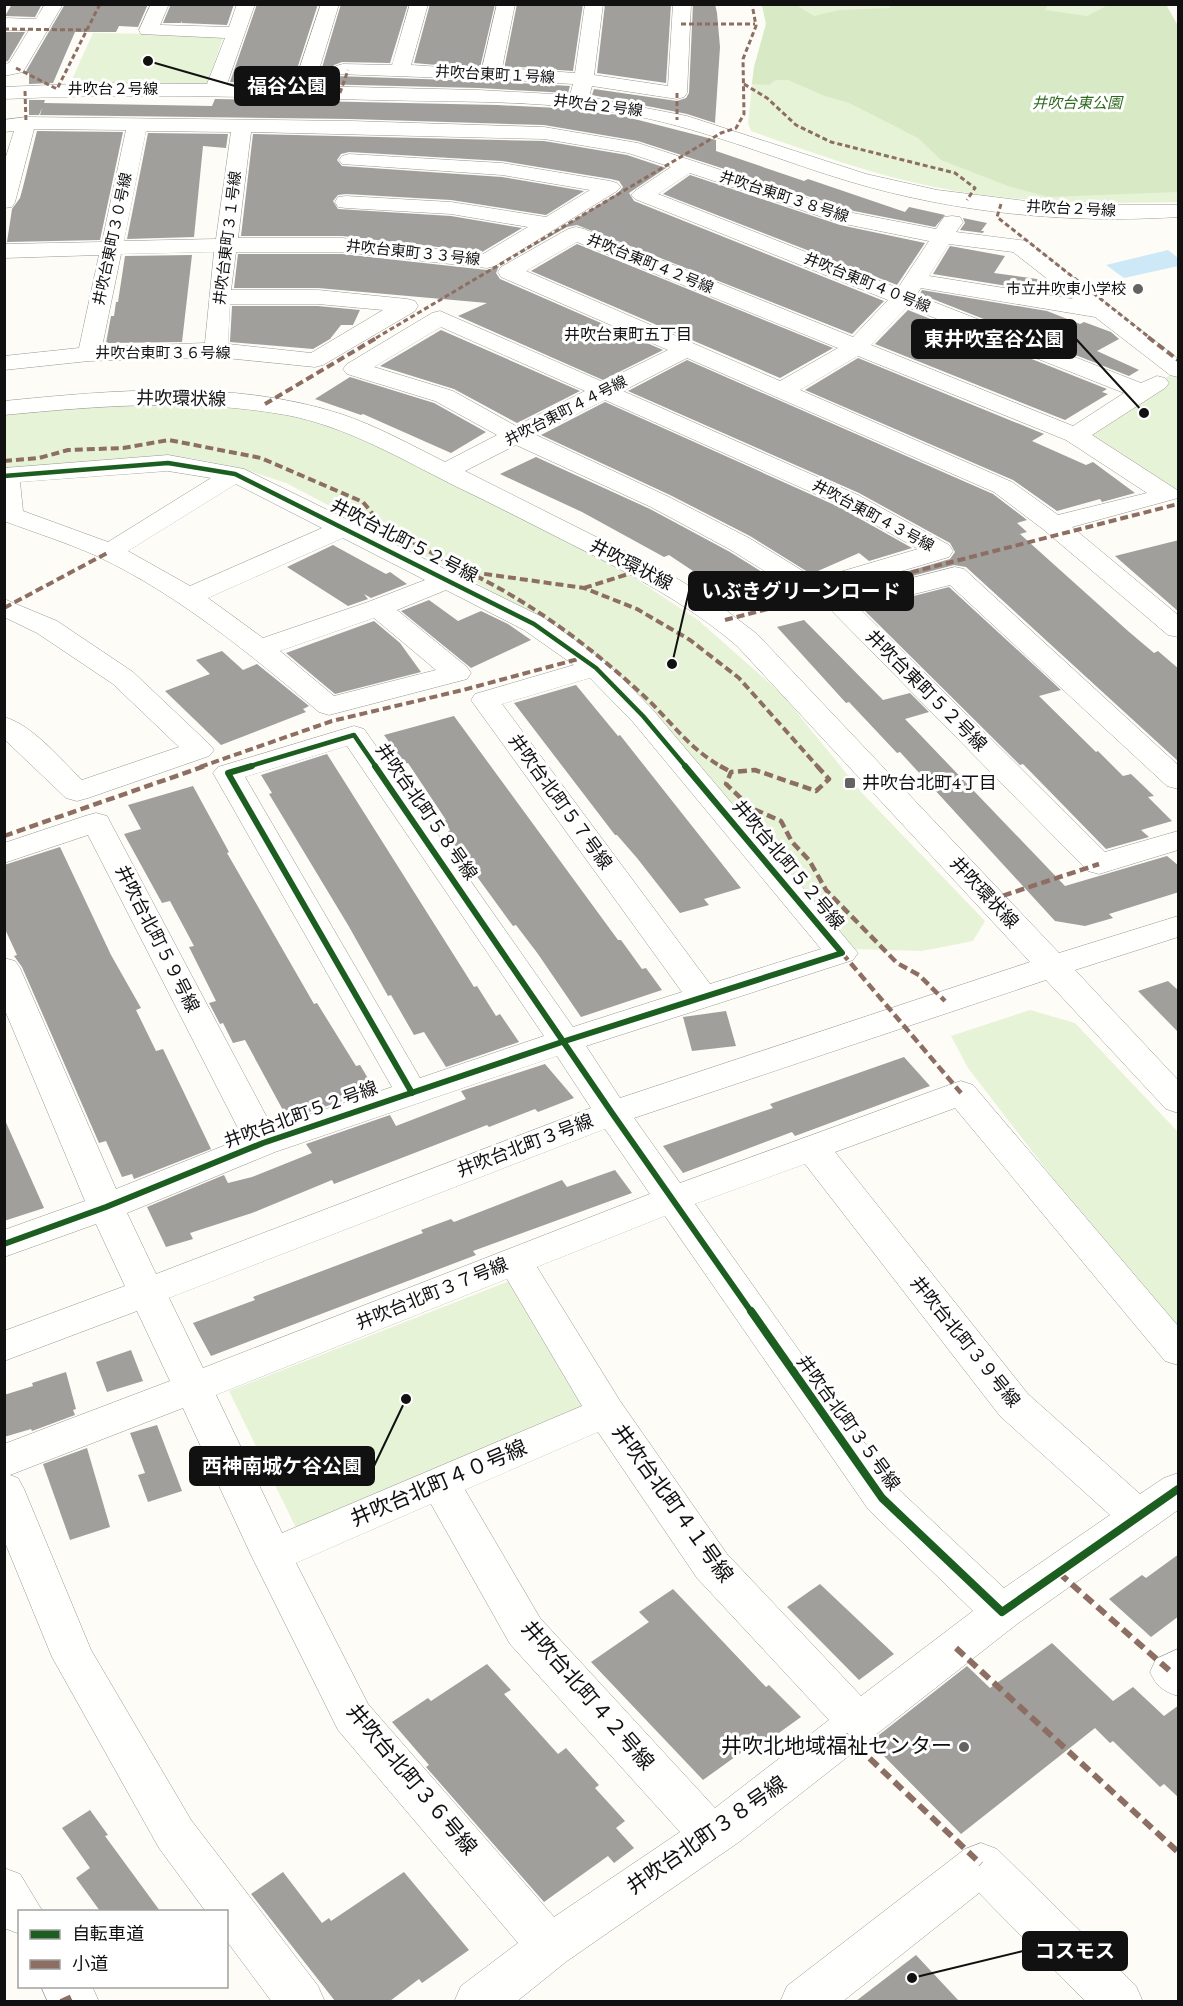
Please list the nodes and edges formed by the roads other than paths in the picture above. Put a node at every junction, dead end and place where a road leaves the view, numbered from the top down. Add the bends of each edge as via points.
1 (54, 4) edge
2 (160, 4) edge
3 (246, 4) edge
4 (330, 4) edge
5 (419, 4) edge
6 (506, 4) edge
7 (594, 4) edge
8 (682, 4) edge
9 (4, 24) edge
10 (42, 25) junction
11 (234, 33) junction
12 (224, 69) junction
13 (245, 69) dead end
14 (287, 69) dead end
15 (4, 70) edge
16 (309, 70) junction
17 (400, 71) junction
18 (491, 73) junction
19 (584, 79) junction
20 (214, 90) junction
21 (4, 93) edge
22 (362, 93) junction
23 (577, 102) junction
24 (26, 123) junction
25 (137, 125) junction
26 (4, 126) edge
27 (242, 126) junction
28 (351, 127) junction
29 (349, 160) junction
30 (687, 166) junction
31 (967, 200) junction
32 (4, 202) edge
33 (346, 202) junction
34 (1179, 211) edge
35 (551, 224) junction
36 (942, 237) junction
37 (227, 245) junction
38 (342, 245) junction
39 (110, 249) junction
40 (4, 251) edge
41 (909, 289) junction
42 (219, 297) junction
43 (1099, 310) junction
44 (856, 347) junction
45 (216, 350) junction
46 (685, 350) junction
47 (89, 354) junction
48 (4, 363) edge
49 (1179, 370) edge
50 (604, 391) junction
51 (780, 391) junction
52 (1142, 392) junction
53 (4, 408) edge
54 (1075, 435) junction
55 (517, 436) junction
56 (446, 471) junction
57 (235, 474) junction
58 (6, 476) edge
59 (1053, 524) junction
60 (346, 527) junction
61 (109, 552) junction
62 (448, 580) junction
63 (188, 597) junction
64 (4, 607) edge
65 (378, 608) junction
66 (1179, 629) edge
67 (261, 648) junction
68 (596, 668) junction
69 (4, 726) edge
70 (1179, 780) edge
71 (1179, 840) edge
72 (4, 854) edge
73 (1179, 927) edge
74 (1052, 966) junction
75 (4, 968) edge
76 (703, 997) junction
77 (565, 1041) junction
78 (412, 1093) junction
79 (1179, 1101) edge
80 (612, 1113) junction
81 (262, 1143) junction
82 (812, 1148) junction
83 (672, 1199) junction
84 (106, 1207) junction
85 (4, 1244) edge
86 (515, 1261) junction
87 (148, 1292) junction
88 (4, 1347) edge
89 (1179, 1351) edge
90 (193, 1388) junction
91 (606, 1412) junction
92 (4, 1461) edge
93 (440, 1483) junction
94 (4, 1489) edge
95 (1179, 1489) edge
96 (1138, 1517) junction
97 (272, 1555) junction
98 (1002, 1612) junction
99 (1179, 1667) edge
100 (1179, 1678) edge
101 (860, 1724) junction
102 (712, 1836) junction
103 (4, 1889) edge
104 (18, 1910) edge
105 (550, 1946) junction
106 (66, 1988) edge
107 (75, 2001) edge
108 (301, 2001) edge
109 (477, 2001) edge
110 (804, 2001) edge
111 (1119, 2001) edge

1 - 10 street
2 - 11 street via 148,30
3 - 11 street
4 - 16 street
5 - 17 street
6 - 18 street
7 - 19 street
8 - 19 street, 井吹台東町１号線 via 677,93
9 - 10 street
10 - 15 street via 16,68
11 - 12 street
12 - 13 street
12 - 20 street
14 - 16 street, 井吹台東町１号線
16 - 17 street, 井吹台東町１号線
17 - 18 street, 井吹台東町１号線
18 - 19 street, 井吹台東町１号線
19 - 23 street
20 - 21 street, 井吹台２号線 via 63,89
20 - 22 street, 井吹台２号線
22 - 23 street, 井吹台２号線 via 506,96
22 - 28 street
23 - 31 street, 井吹台２号線 via 653,113 860,178
24 - 25 street
24 - 26 street
24 - 32 street
25 - 27 street
25 - 39 street, 井吹台東町３０号線
27 - 28 street
27 - 37 street, 井吹台東町３１号線
28 - 29 street
28 - 30 street, 井吹台東町３８号線 via 544,133 631,147
29 - 33 street
29 - 35 street, 井吹台東町３３号線 via 502,169 610,188
30 - 36 street, 井吹台東町３８号線 via 848,218
30 - 41 street, 井吹台東町４０号線 via 642,195
31 - 34 street, 井吹台２号線 via 1054,210
31 - 36 street
33 - 35 street via 451,208
33 - 38 street
35 - 38 street, 井吹台東町３３号線 via 488,261
36 - 41 street
36 - 43 street, 井吹台東町３８号線 via 1019,246
37 - 38 street, 井吹台東町３３号線
37 - 39 street, 井吹台東町３３号線
37 - 42 street, 井吹台東町３１号線
39 - 40 street, 井吹台東町３３号線
39 - 47 street, 井吹台東町３０号線
41 - 43 street
41 - 44 street
41 - 52 street, 井吹台東町４０号線
42 - 45 street, 井吹台東町３１号線
42 - 45 street, 井吹台東町３６号線 via 318,297 407,306 315,360
43 - 49 street, 井吹台東町３８号線
44 - 46 street, 井吹台東町４２号線 via 576,234 509,272
44 - 51 street
44 - 54 street, 井吹台東町４２号線
45 - 47 street, 井吹台東町３６号線
46 - 50 street, 井吹台東町４４号線
46 - 51 street, 井吹台東町４２号線
47 - 48 street, 井吹台東町３６号線
49 - 52 street, 井吹台東町３８号線
50 - 55 street, 井吹台東町４４号線
50 - 55 street, 井吹台東町４３号線 via 440,318 355,369 444,396
50 - 55 street, 井吹台東町４３号線 via 849,500 940,551 813,589 740,544 660,502
51 - 59 street, 井吹台東町４２号線 via 1003,488
52 - 54 street, 井吹台東町３８号線
53 - 56 street, 井吹環状線 via 147,396 279,405 331,418
54 - 59 street, 井吹台東町４２号線 via 1168,495
55 - 56 street, 井吹台東町４４号線
56 - 74 street, 井吹環状線 via 686,593 725,620
57 - 58 street, 井吹台北町５２号線 via 168,463
57 - 60 street, 井吹台北町５２号線
57 - 61 street
58 - 61 street via 11,515
59 - 66 street, 井吹台東町４２号線
60 - 62 street, 井吹台北町５２号線
60 - 63 street
61 - 63 street
62 - 65 street
62 - 68 street, 井吹台北町５２号線 via 534,624
63 - 67 street
64 - 69 street via 48,627 123,678 199,750 77,792
65 - 67 street
65 - 67 street via 457,673 328,706
68 - 76 street, 井吹台北町５７号線 via 485,700
68 - 76 street, 井吹台北町５２号線 via 644,716 842,953
70 - 71 street, 井吹台東町５２号線 via 955,575 840,605 1098,864
72 - 81 street, 井吹台北町５９号線 via 96,822
73 - 74 street, 井吹台北町３号線
74 - 79 street, 井吹環状線
74 - 80 street, 井吹台北町３号線
75 - 84 street
76 - 77 street, 井吹台北町５２号線
77 - 78 street, 井吹台北町５２号線
77 - 78 street, 井吹台北町５８号線 via 354,735 228,773
77 - 80 street, 井吹台北町５８号線
78 - 81 street, 井吹台北町５２号線
80 - 83 street, 井吹台北町３５号線
80 - 87 street, 井吹台北町３号線
81 - 84 street, 井吹台北町５２号線
82 - 83 street
82 - 89 street via 961,1093
82 - 96 street, 井吹台北町３９号線 via 1014,1405
83 - 86 street, 井吹台北町３７号線
83 - 98 street, 井吹台北町３５号線 via 882,1498
84 - 85 street, 井吹台北町５２号線
84 - 87 street
86 - 90 street, 井吹台北町３７号線
86 - 91 street, 井吹台北町４１号線
87 - 88 street, 井吹台北町３号線
87 - 90 street, 井吹台北町３６号線
90 - 92 street
90 - 97 street, 井吹台北町３６号線
91 - 93 street, 井吹台北町４０号線
91 - 101 street, 井吹台北町４１号線 via 712,1566
93 - 97 street, 井吹台北町４０号線
93 - 102 street, 井吹台北町４２号線 via 525,1631
94 - 108 street via 73,1657 175,1834
95 - 96 street
96 - 98 street
97 - 105 street, 井吹台北町３６号線 via 353,1717
98 - 101 street, 井吹台北町３８号線
99 - 100 street via 1172,1672
101 - 102 street, 井吹台北町３８号線
102 - 105 street, 井吹台北町３８号線
103 - 104 street
105 - 109 street
106 - 107 street
110 - 111 street via 981,1864

